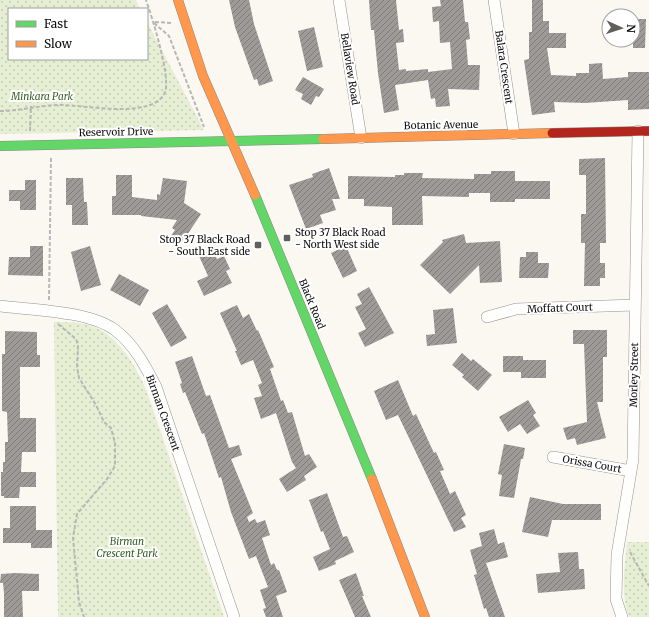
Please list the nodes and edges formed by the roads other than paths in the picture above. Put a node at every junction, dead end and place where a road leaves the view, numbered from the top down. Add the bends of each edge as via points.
1 (178, 0) edge
2 (339, 0) edge
3 (494, 0) edge
4 (644, 131) edge
5 (514, 134) junction
6 (360, 138) junction
7 (233, 141) junction
8 (0, 146) edge
9 (635, 305) junction
10 (0, 306) edge
11 (487, 317) dead end
12 (553, 457) dead end
13 (631, 471) junction
14 (234, 617) edge
15 (425, 617) edge
16 (622, 617) edge

1 - 7 main road, Black Road via 203,76
2 - 6 street, Bellaview Road
3 - 5 street, Balara Crescent
4 - 5 main road, Botanic Avenue
4 - 9 street, Morley Street
5 - 6 main road, Botanic Avenue
6 - 7 main road, Botanic Avenue
7 - 8 main road, Reservoir Drive
7 - 15 main road, Black Road via 383,506
9 - 11 street, Moffatt Court via 516,309
9 - 13 street, Morley Street
10 - 14 street, Birman Crescent via 104,323 116,331 137,354 147,368 158,394
12 - 13 street, Orissa Court
13 - 16 street, Morley Street via 617,555 616,599

